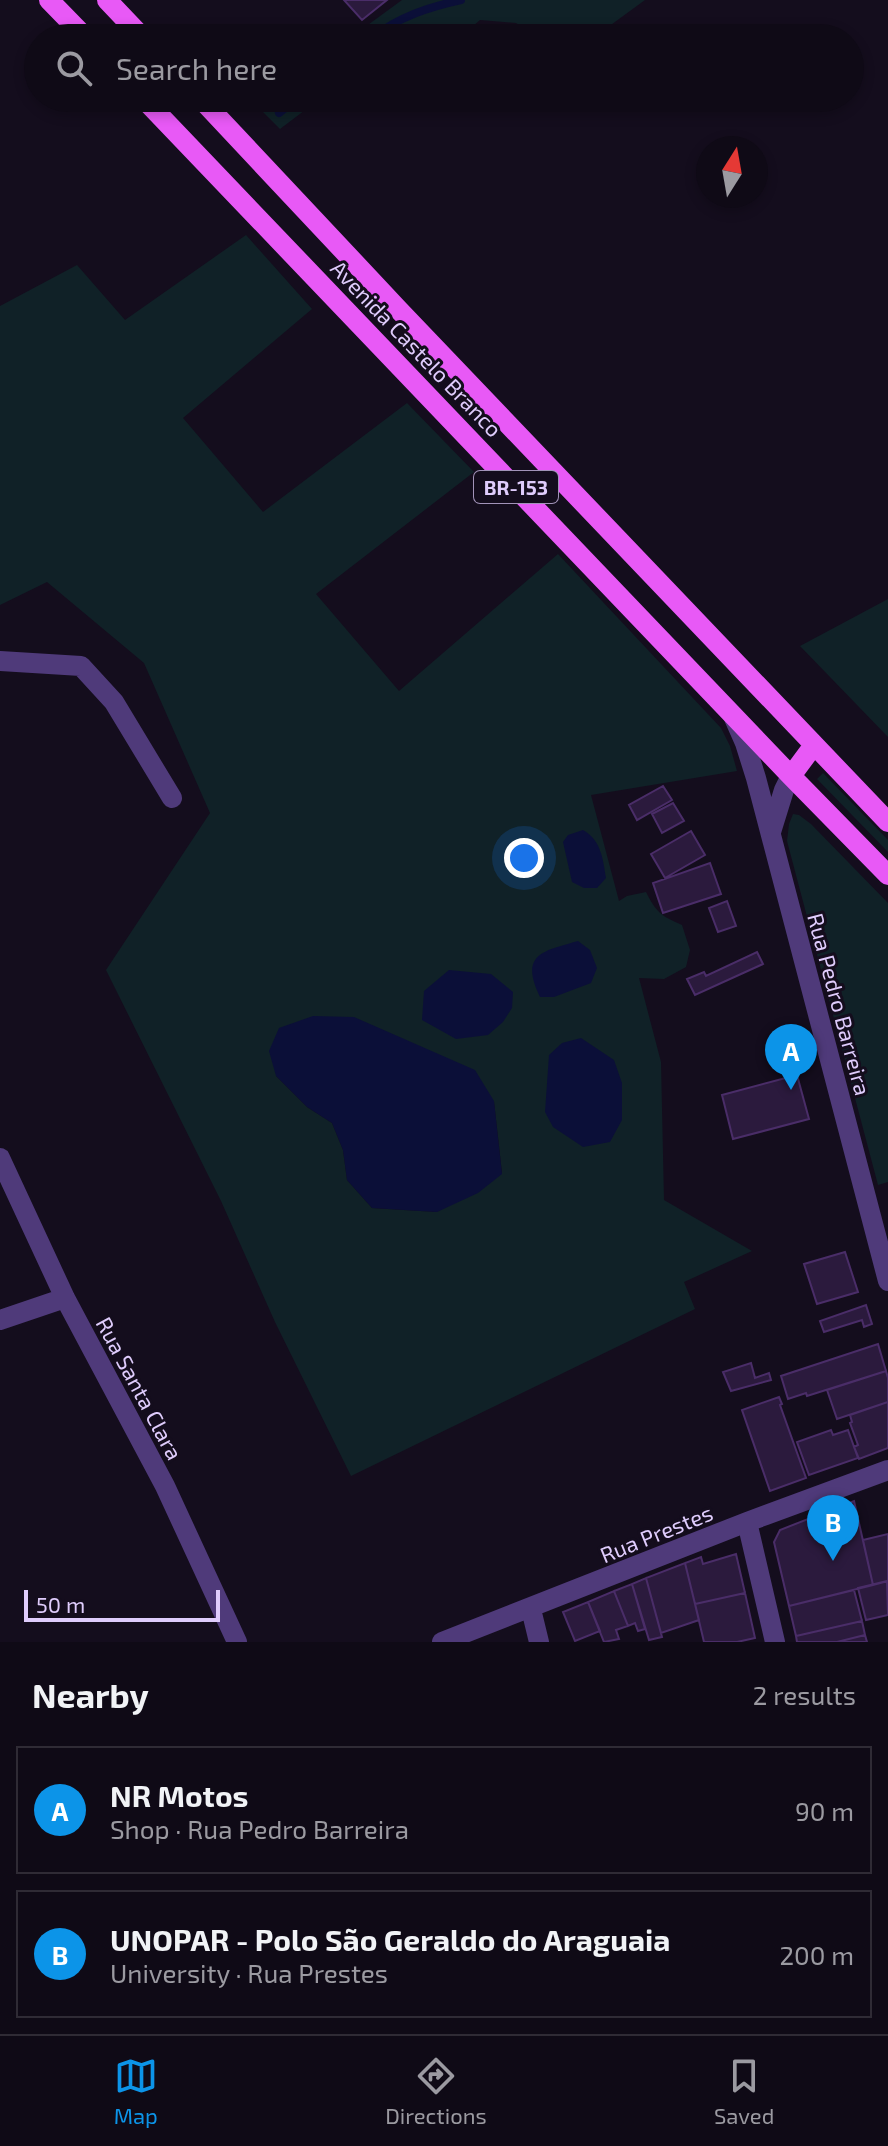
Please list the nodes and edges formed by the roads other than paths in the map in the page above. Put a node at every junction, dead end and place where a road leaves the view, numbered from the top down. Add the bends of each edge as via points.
1 (49, 0) edge
2 (107, 0) edge
3 (72, 24) edge
4 (130, 24) edge
5 (156, 112) edge
6 (213, 112) edge
7 (399, 310) junction
8 (367, 331) junction
9 (0, 661) edge
10 (733, 715) junction
11 (814, 745) junction
12 (791, 776) junction
13 (172, 798) dead end
14 (888, 822) edge
15 (771, 832) junction
16 (888, 875) edge
17 (0, 1158) edge
18 (888, 1281) edge
19 (65, 1298) junction
20 (0, 1320) edge
21 (888, 1470) edge
22 (747, 1522) junction
23 (531, 1609) junction
24 (237, 1642) edge
25 (442, 1642) edge
26 (539, 1642) edge
27 (775, 1642) edge

1 - 3 main road
2 - 4 main road
5 - 8 main road, Avenida Castelo Branco / BR-153
6 - 7 main road, Avenida Castelo Branco / BR-153
7 - 8 main road
7 - 11 main road, Avenida Castelo Branco / BR-153
8 - 10 main road, Avenida Castelo Branco / BR-153
9 - 13 street via 81,666 114,702
10 - 12 main road, Avenida Castelo Branco / BR-153
10 - 15 street, Rua Pedro Barreira
11 - 12 main road
11 - 14 main road, Avenida Castelo Branco / BR-153
12 - 15 street
12 - 16 main road, Avenida Castelo Branco / BR-153
15 - 18 street, Rua Pedro Barreira
17 - 19 street, Rua Santa Clara
19 - 20 street
19 - 24 street, Rua Santa Clara via 165,1486
21 - 22 street, Rua Prestes
22 - 23 street, Rua Prestes
22 - 27 street
23 - 25 street, Rua Prestes
23 - 26 street

